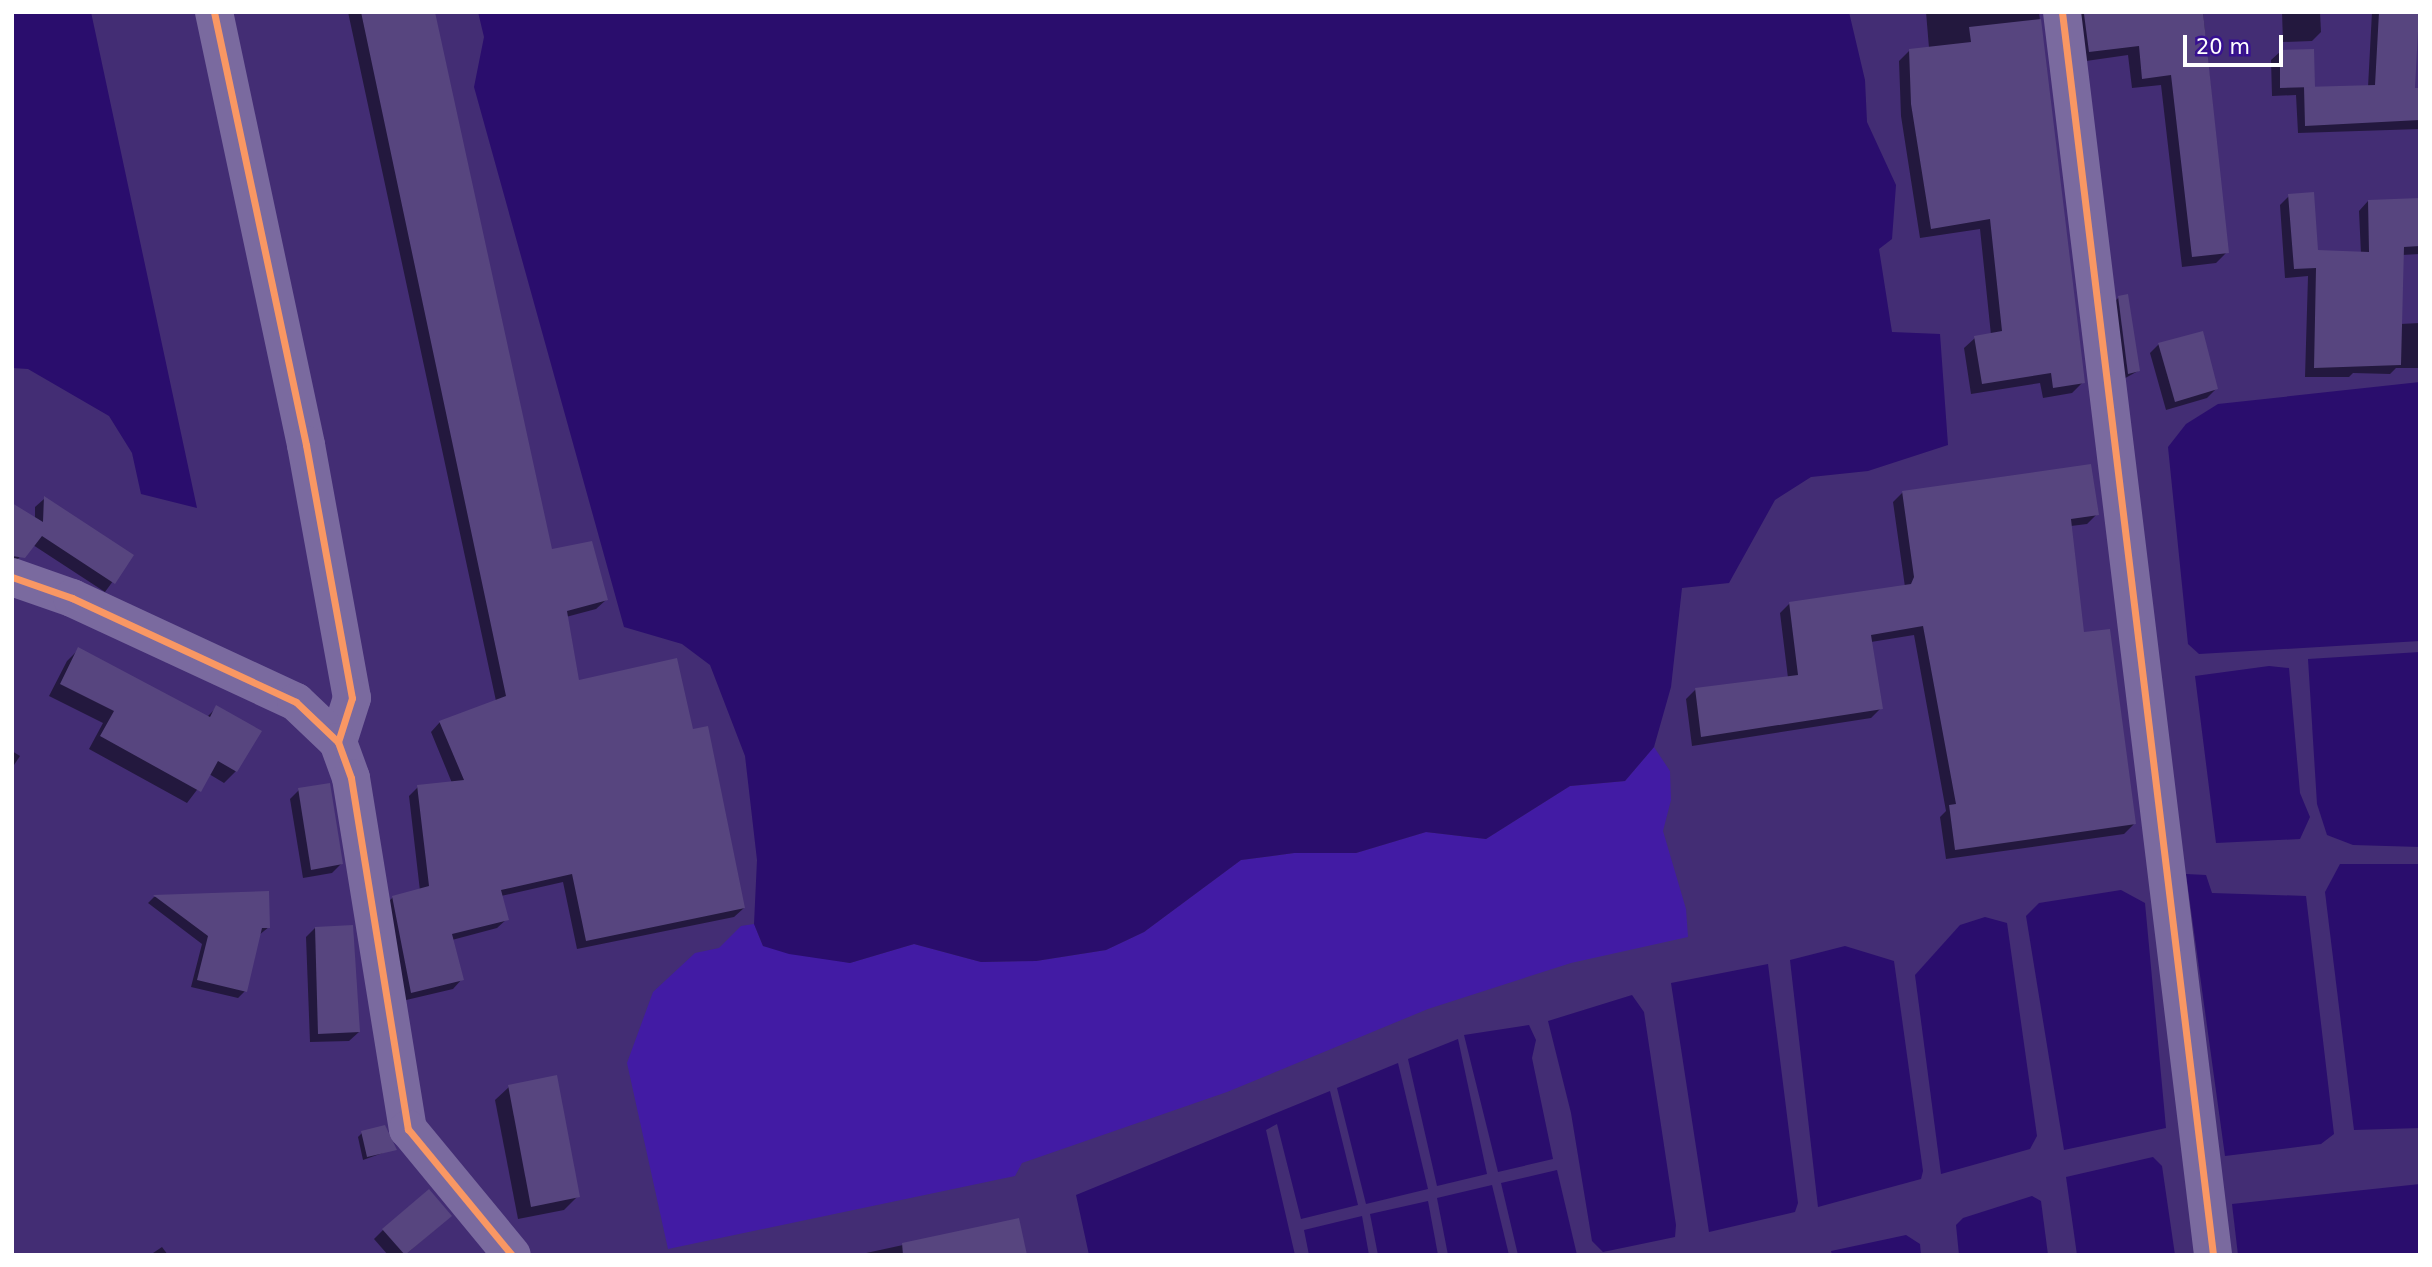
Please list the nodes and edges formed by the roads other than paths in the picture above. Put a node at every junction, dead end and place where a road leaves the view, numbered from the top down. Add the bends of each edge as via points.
1 (214, 12) edge
2 (2062, 12) edge
3 (12, 577) edge
4 (338, 742) junction
5 (512, 1255) edge
6 (2213, 1255) edge

1 - 4 street via 306,444 352,698
2 - 6 street
3 - 4 street via 72,598 296,702
4 - 5 street via 351,778 408,1129

